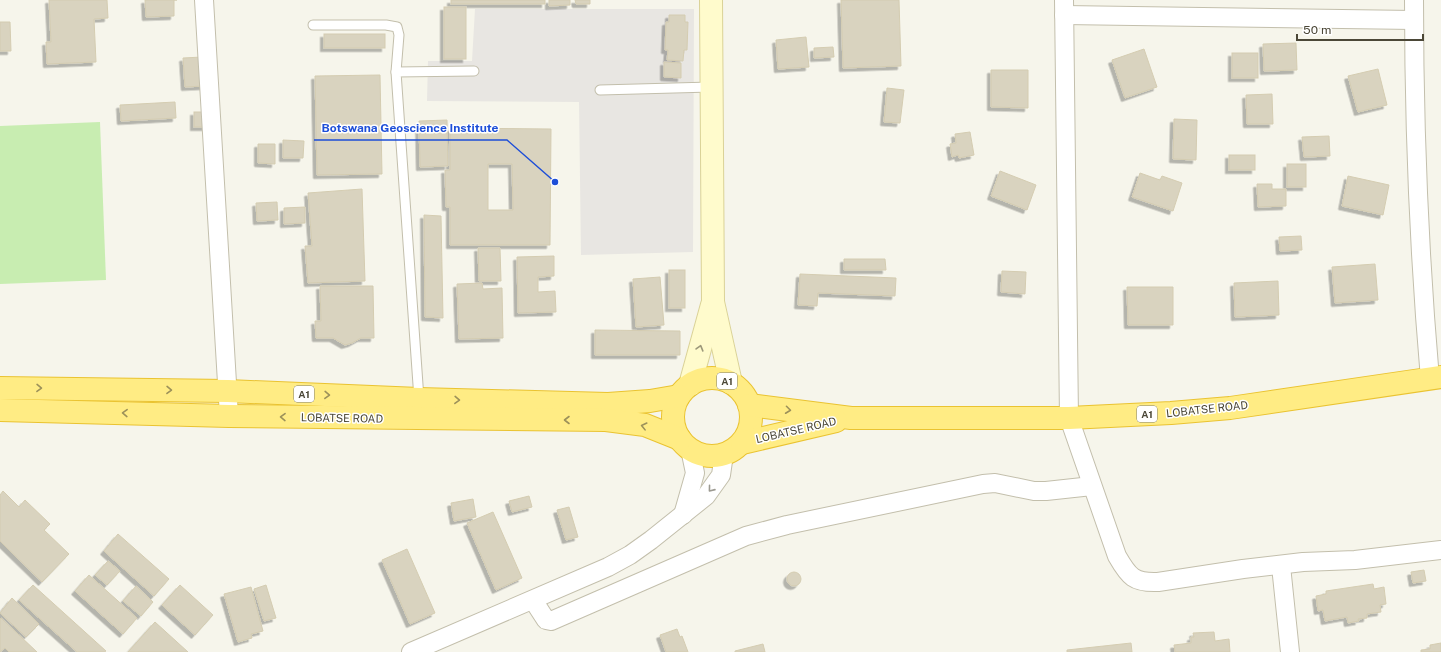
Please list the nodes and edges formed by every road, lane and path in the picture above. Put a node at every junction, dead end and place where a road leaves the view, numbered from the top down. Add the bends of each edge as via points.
1 (204, 0) edge
2 (711, 0) edge
3 (1414, 0) edge
4 (1064, 8) edge
5 (1414, 20) junction
6 (313, 25) dead end
7 (474, 71) dead end
8 (396, 72) junction
9 (711, 87) junction
10 (600, 90) dead end
11 (713, 302) junction
12 (1435, 378) edge
13 (731, 383) junction
14 (0, 388) edge
15 (228, 391) junction
16 (684, 391) junction
17 (749, 405) junction
18 (419, 409) junction
19 (0, 410) edge
20 (229, 416) junction
21 (851, 418) junction
22 (1069, 418) junction
23 (742, 443) junction
24 (685, 444) junction
25 (724, 454) junction
26 (1092, 486) junction
27 (683, 515) junction
28 (1441, 550) edge
29 (1281, 566) junction
30 (533, 600) junction
31 (411, 652) edge
32 (1290, 652) edge

1 - 15 street
2 - 9 main road
3 - 5 street
4 - 5 street
4 - 22 street
5 - 12 street via 1424,313
6 - 8 lane via 394,26 399,35
7 - 8 lane
8 - 18 lane
9 - 10 lane
9 - 11 main road
11 - 13 main road
16 -> 11 main road
12 - 22 highway, LOBATSE ROAD / A1 via 1230,408
13 - 16 highway, LOBATSE ROAD / A1 via 717,378 703,379
13 - 17 highway, A1 via 742,392
14 -> 15 highway, LOBATSE ROAD / A1
15 -> 18 highway, LOBATSE ROAD / A1
15 - 20 street
18 -> 16 highway, LOBATSE ROAD / A1 via 608,404 650,401
16 - 24 highway via 674,410 674,425
17 -> 21 highway, LOBATSE ROAD / A1
17 - 23 highway, LOBATSE ROAD via 751,418
18 -> 20 highway, LOBATSE ROAD / A1
24 -> 18 highway, LOBATSE ROAD / A1 via 645,425 606,420
20 -> 19 highway, LOBATSE ROAD / A1
21 - 22 highway, LOBATSE ROAD / A1
21 - 23 highway, LOBATSE ROAD / A1
22 - 26 street
23 - 25 highway, LOBATSE ROAD / A1
24 - 25 highway, LOBATSE ROAD / A1 via 706,456
24 - 27 street via 695,473
25 -> 27 street via 721,475 714,486
26 - 29 street via 1117,556 1124,568 1138,580 1158,582
26 - 30 street via 1034,491 995,483 983,484 774,528 746,536 552,621 546,620
27 - 30 street via 630,555
28 - 29 street
29 - 32 street
30 - 31 street

